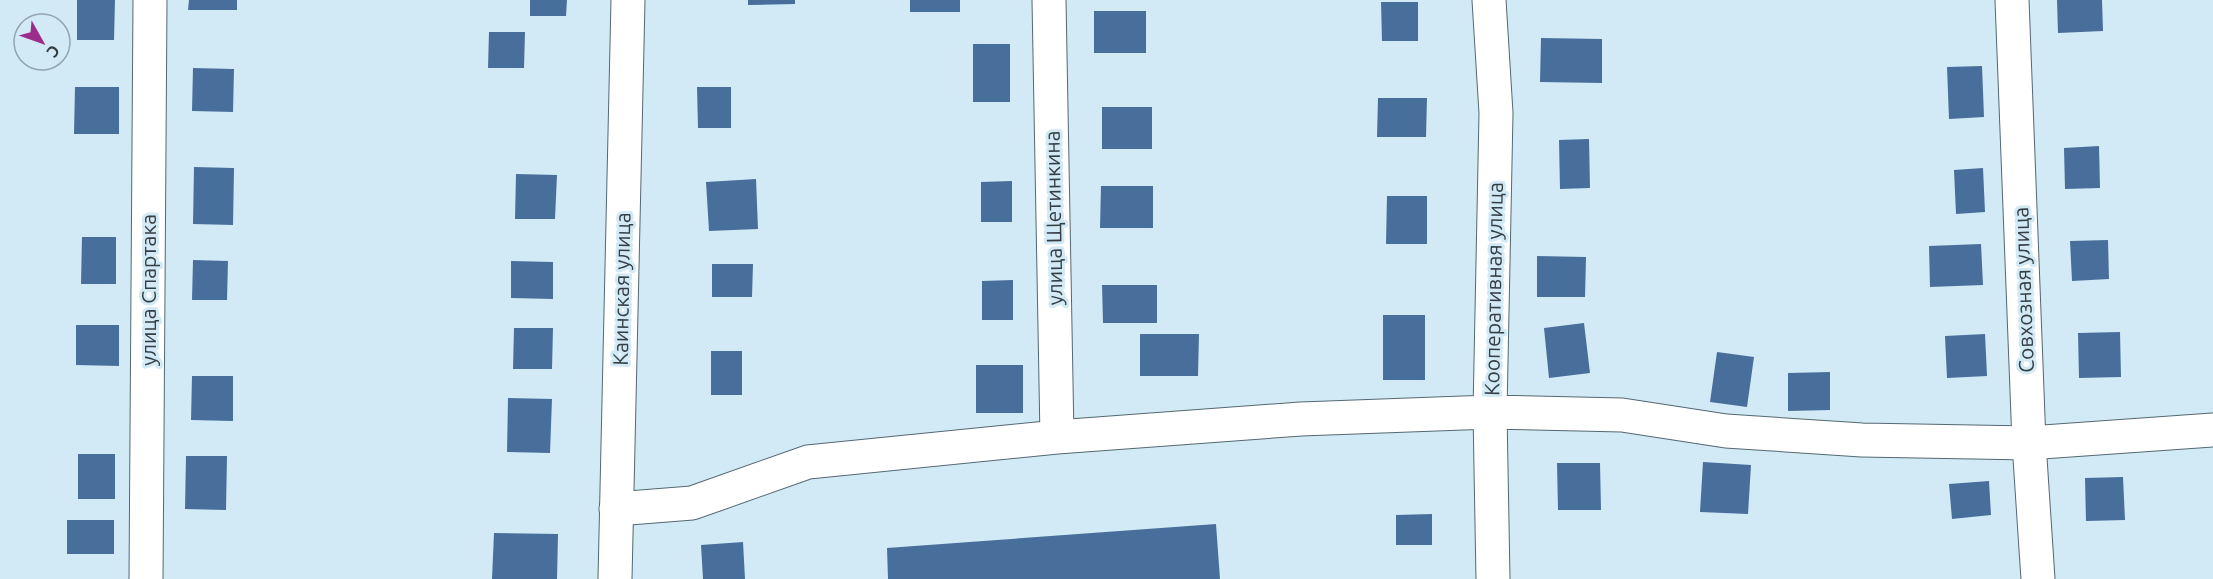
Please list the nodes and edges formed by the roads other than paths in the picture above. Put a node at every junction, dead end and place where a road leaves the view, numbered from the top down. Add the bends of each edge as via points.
1 (150, 0) edge
2 (628, 0) edge
3 (1050, 0) edge
4 (1489, 0) edge
5 (2012, 0) edge
6 (1490, 412) junction
7 (2213, 430) edge
8 (1057, 437) junction
9 (2029, 443) junction
10 (616, 509) junction
11 (146, 579) edge
12 (615, 579) edge
13 (1492, 579) edge
14 (2038, 579) edge

1 - 11 street, улица Спартака
2 - 10 street, Каинская улица
3 - 8 street, улица Щетинкина
4 - 6 street, Кооперативная улица via 1496,113
5 - 9 street, Совхозная улица
6 - 8 street via 1301,419
6 - 9 street via 1622,415 1726,431 1862,440
6 - 13 street, Кооперативная улица
7 - 9 street
8 - 10 street via 808,462 692,503
9 - 14 street, Совхозная улица
10 - 12 street, Каинская улица

